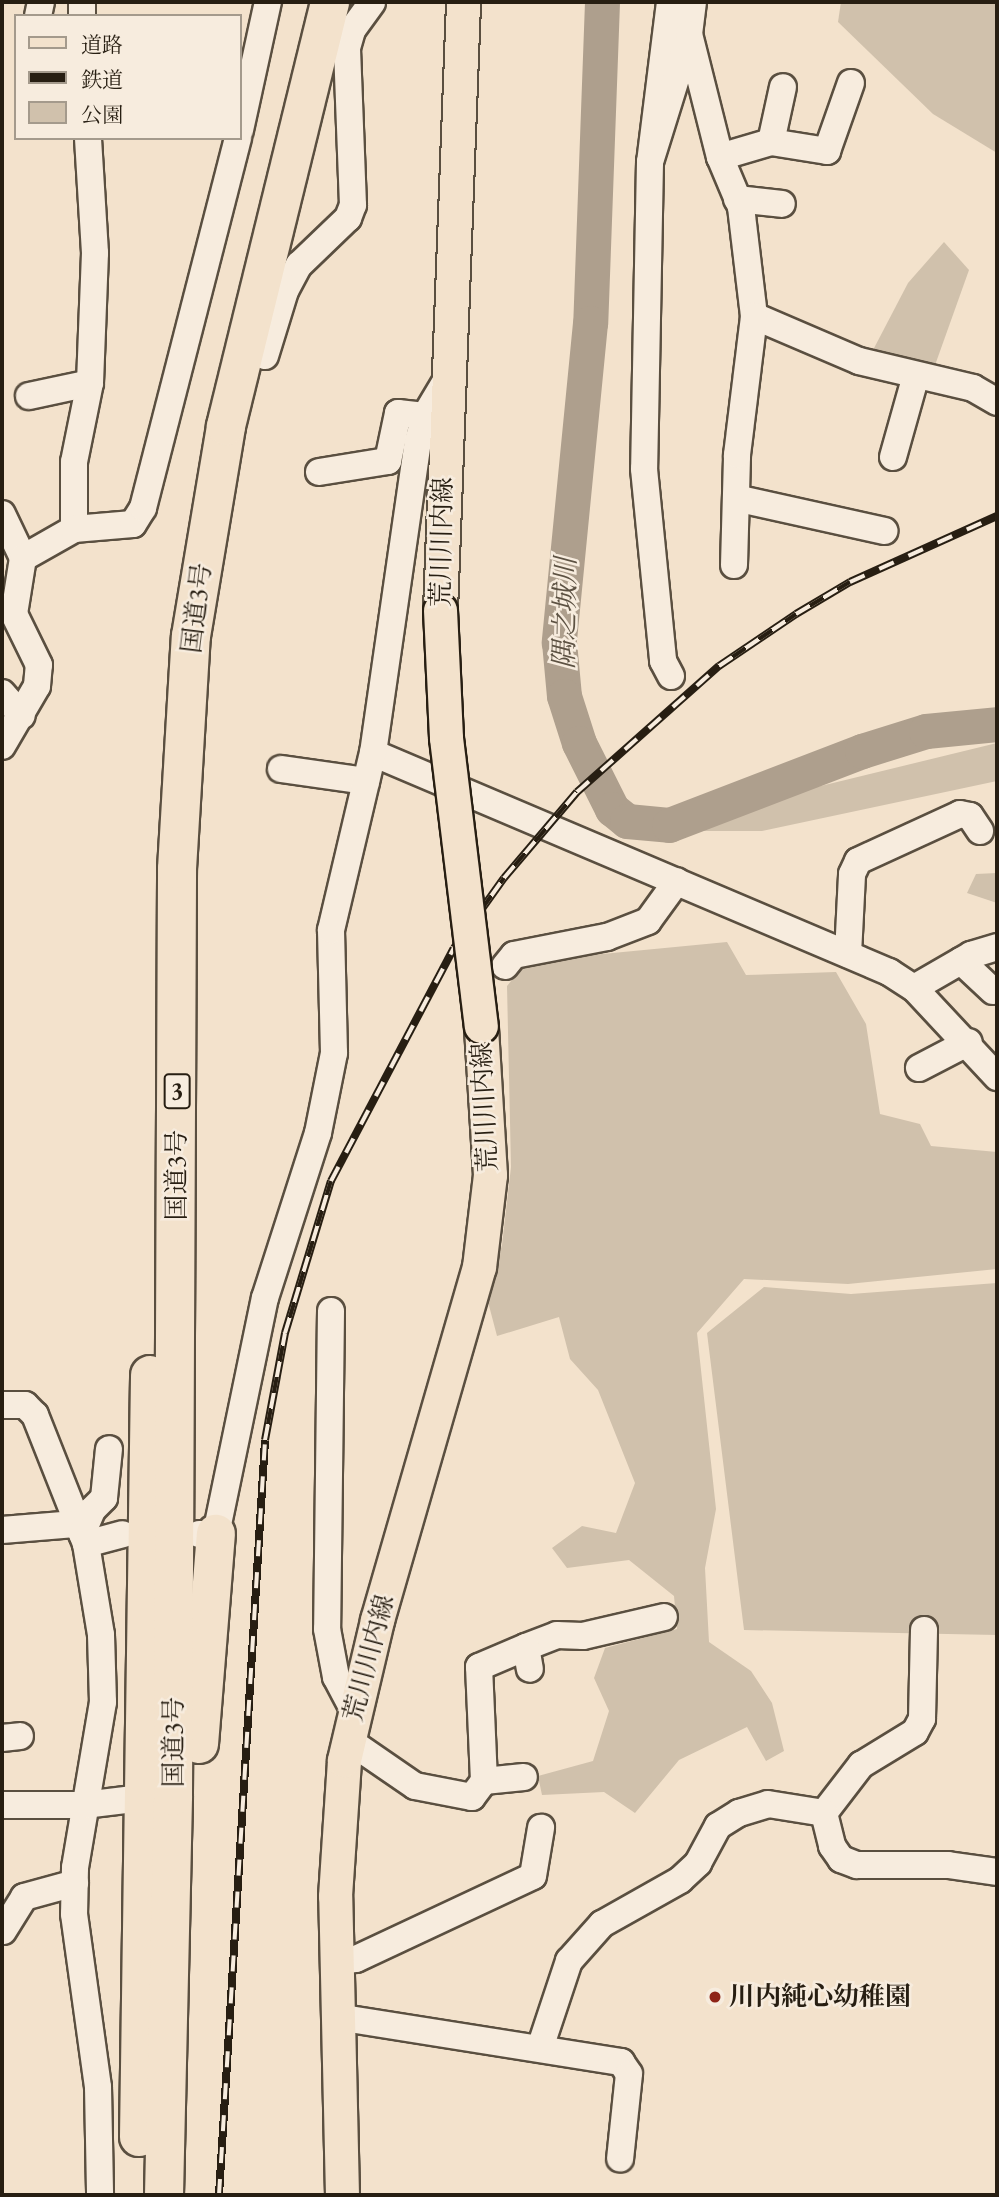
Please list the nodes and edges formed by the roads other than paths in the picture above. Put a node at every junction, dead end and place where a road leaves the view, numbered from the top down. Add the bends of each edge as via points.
1 (268, 2) edge
2 (304, 2) edge
3 (330, 2) edge
4 (372, 2) edge
5 (463, 2) edge
6 (670, 2) edge
7 (693, 2) edge
8 (689, 34) junction
9 (851, 83) dead end
10 (783, 87) dead end
11 (666, 109) junction
12 (708, 115) junction
13 (242, 121) edge
14 (88, 140) edge
15 (237, 140) edge
16 (771, 142) junction
17 (720, 157) junction
18 (650, 162) junction
19 (737, 199) junction
20 (782, 204) dead end
21 (754, 316) junction
22 (265, 356) dead end
23 (916, 375) junction
24 (447, 379) junction
25 (90, 383) junction
26 (29, 396) dead end
27 (997, 402) edge
28 (425, 416) junction
29 (893, 457) dead end
30 (319, 472) dead end
31 (740, 499) junction
32 (2, 514) edge
33 (74, 528) junction
34 (884, 531) dead end
35 (23, 558) junction
36 (734, 565) dead end
37 (671, 676) dead end
38 (2, 693) edge
39 (22, 716) junction
40 (2, 746) edge
41 (373, 753) junction
42 (281, 769) dead end
43 (366, 781) junction
44 (980, 831) dead end
45 (677, 881) junction
46 (997, 947) edge
47 (848, 954) junction
48 (961, 961) junction
49 (505, 966) dead end
50 (914, 988) junction
51 (993, 991) dead end
52 (969, 1042) junction
53 (919, 1068) dead end
54 (997, 1077) edge
55 (331, 1311) dead end
56 (2, 1405) edge
57 (109, 1449) dead end
58 (2, 1530) edge
59 (81, 1534) junction
60 (123, 1534) dead end
61 (208, 1534) joint
62 (664, 1617) dead end
63 (924, 1630) dead end
64 (350, 1725) junction
65 (524, 1777) dead end
66 (484, 1781) junction
67 (159, 1796) junction
68 (2, 1805) edge
69 (84, 1805) junction
70 (824, 1812) junction
71 (541, 1828) dead end
72 (997, 1872) edge
73 (75, 1883) junction
74 (3, 1931) edge
75 (336, 1962) junction
76 (337, 2017) junction
77 (541, 2045) junction
78 (620, 2158) dead end
79 (165, 2178) edge
80 (100, 2195) edge
81 (138, 2195) edge
82 (342, 2195) edge

1 - 13 street
2 - 67 highway, 国道3号 / 3 via 202,420 167,629 152,869
3 - 67 highway, 国道3号 / 3 via 226,426 191,635 177,869
4 - 22 street via 352,30 347,48 353,205 348,218 299,265
5 - 24 main road, 荒川川内線
6 - 18 street
7 - 8 street
8 - 11 street
8 - 12 street
9 - 16 street via 827,152
10 - 16 street
11 - 12 street
11 - 18 street
12 - 17 street
14 - 25 street via 95,253
15 - 33 street via 143,508 133,524
16 - 17 street
17 - 19 street
18 - 37 street via 644,469 663,661
19 - 20 street
19 - 21 street
21 - 23 street via 859,361
21 - 31 street via 737,455
23 - 27 street via 973,388
23 - 29 street
24 - 28 street
24 - 64 main road, 荒川川内線, bridge via 440,610 446,738 481,1026 490,1175 479,1267
25 - 26 street
25 - 33 street via 74,462
28 - 30 street via 398,413 388,461
28 - 41 street
31 - 34 street
31 - 36 street
32 - 35 street
33 - 35 street
35 - 39 street via 14,614 38,665 37,686
38 - 39 street
39 - 40 street
41 - 43 street
41 - 45 street
42 - 43 street
43 - 61 street via 331,930 334,1053 318,1133 265,1298
44 - 47 street via 970,816 960,814 858,862 852,874
45 - 47 street
45 - 49 street via 648,921 607,937 531,949 514,955
46 - 48 street
47 - 50 street
48 - 50 street
48 - 51 street
50 - 52 street
52 - 53 street
52 - 54 street
55 - 64 street via 327,1629
56 - 59 street via 24,1405 35,1416
57 - 59 street via 104,1499 92,1510
58 - 59 street
59 - 60 street
59 - 69 street via 101,1634 103,1702
61 - 79 highway via 183,2113
62 - 66 street via 583,1636 557,1635 528,1658 479,1667
63 - 70 street via 922,1719 915,1732 861,1765
64 - 66 street via 415,1786 472,1797
64 - 75 main road, 荒川川内線 via 338,1827
65 - 66 street
67 - 69 street
67 - 79 highway, 国道3号 / 3
67 - 81 highway, 国道3号 / 3
68 - 69 street
69 - 73 street
70 - 72 street via 832,1846 841,1859 857,1865 948,1865
70 - 77 street via 768,1804 718,1826 698,1863 680,1880 602,1924 569,1961
71 - 75 street via 533,1876 356,1959
73 - 74 street via 24,1897
73 - 80 street via 74,1914 98,2087
75 - 76 main road, 荒川川内線
76 - 77 street
76 - 82 main road, 荒川川内線
77 - 78 street via 603,2055 625,2068 628,2094

